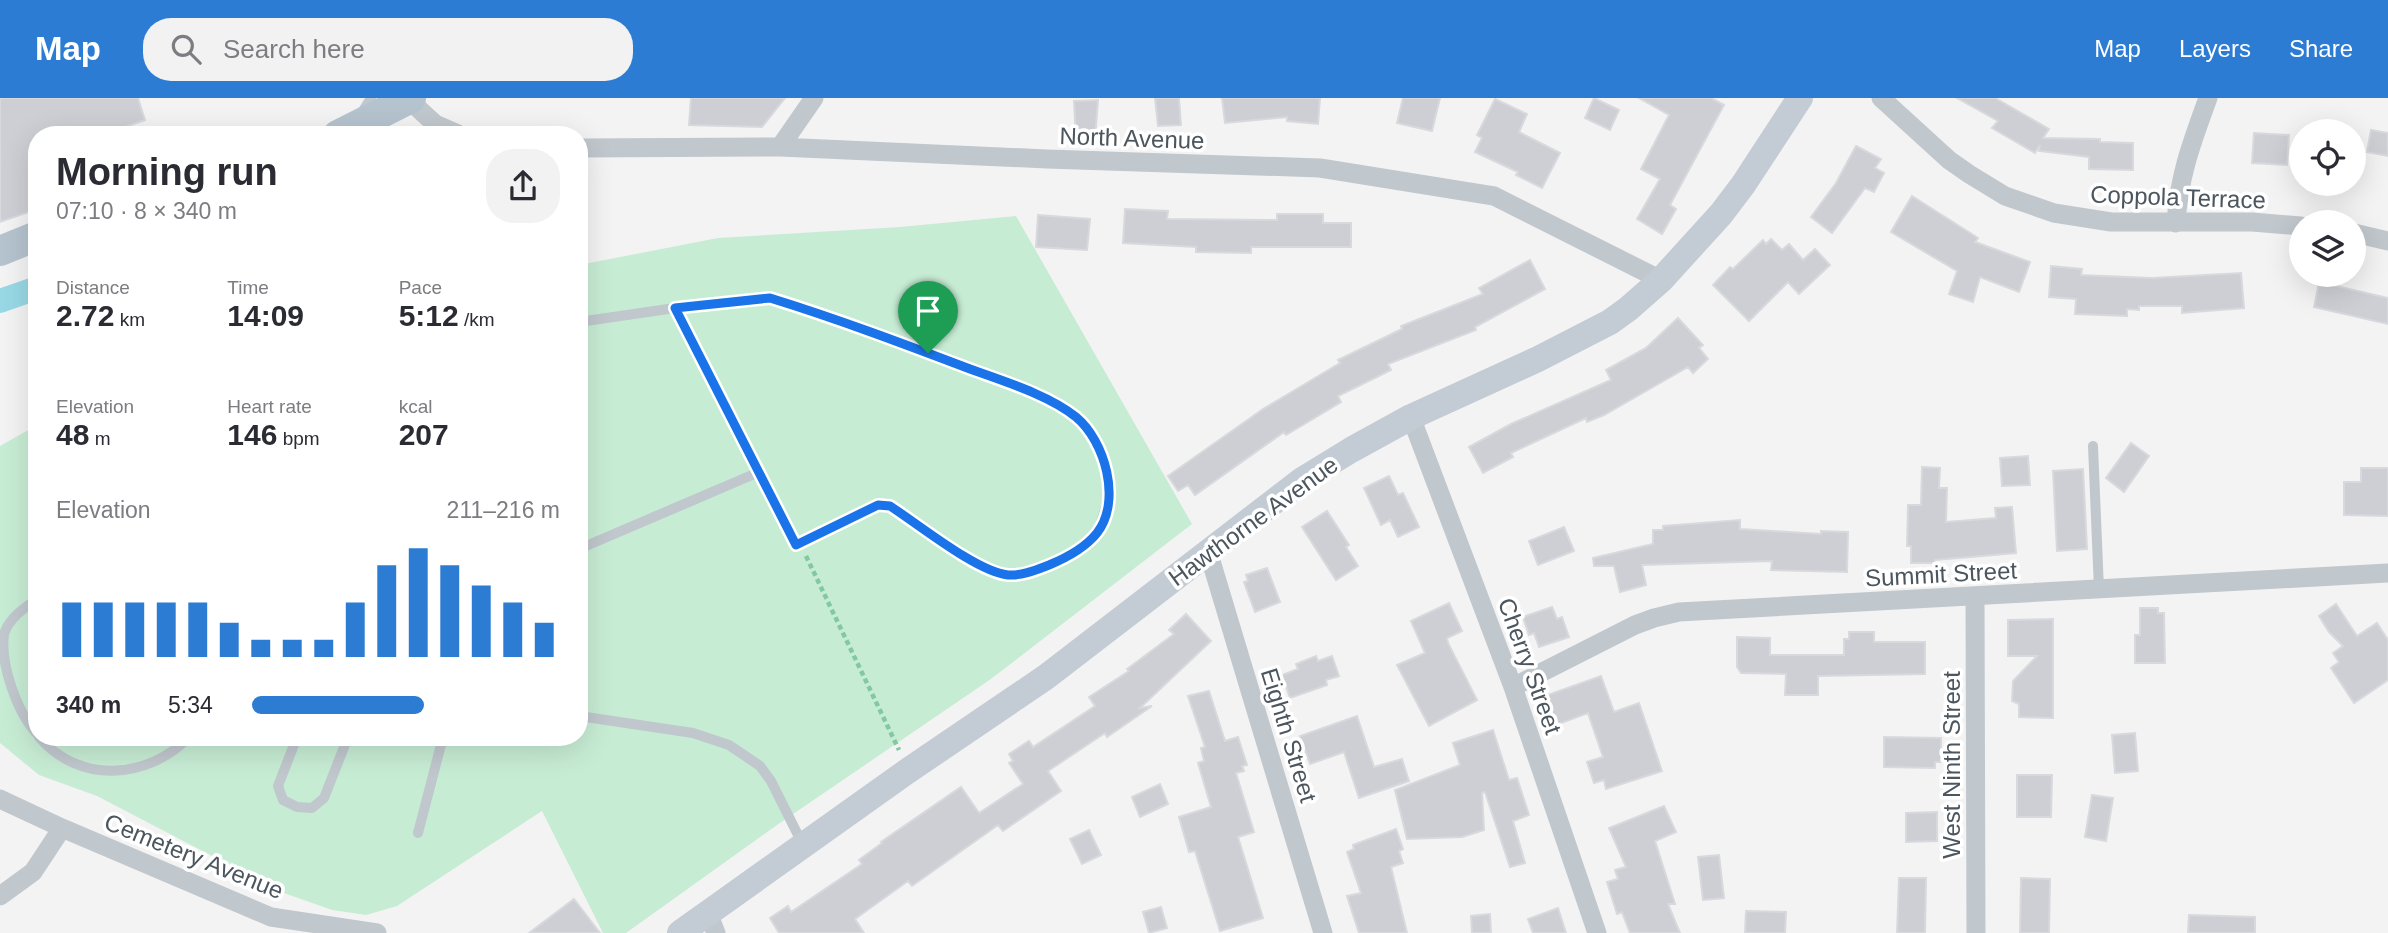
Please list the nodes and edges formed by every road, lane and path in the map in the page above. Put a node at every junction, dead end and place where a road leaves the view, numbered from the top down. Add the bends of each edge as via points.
1 (372, 98) edge
2 (814, 98) edge
3 (1800, 98) edge
4 (1881, 98) edge
5 (2208, 98) edge
6 (410, 99) edge
7 (349, 126) edge
8 (356, 126) edge
9 (440, 126) edge
10 (780, 147) junction
11 (588, 148) edge
12 (2176, 223) junction
13 (2289, 225) edge
14 (2366, 236) edge
15 (28, 240) edge
16 (2388, 241) edge
17 (0, 251) edge
18 (1661, 280) junction
19 (675, 308) junction
20 (588, 321) edge
21 (1411, 417) junction
22 (2093, 446) dead end
23 (759, 472) junction
24 (800, 543) junction
25 (588, 545) edge
26 (1208, 551) junction
27 (2388, 573) edge
28 (2099, 590) junction
29 (1975, 597) junction
30 (28, 605) edge
31 (1513, 687) junction
32 (588, 717) edge
33 (28, 724) edge
34 (47, 746) edge
35 (177, 746) edge
36 (294, 746) edge
37 (344, 746) edge
38 (441, 746) edge
39 (909, 770) junction
40 (0, 799) edge
41 (62, 828) junction
42 (418, 833) dead end
43 (804, 845) junction
44 (0, 896) edge
45 (712, 923) edge
46 (377, 933) edge
47 (680, 933) edge
48 (1323, 933) edge
49 (1597, 933) edge
50 (1976, 933) edge

1 - 7 lane
2 - 10 street
3 - 18 street, Hawthorne Avenue via 1721,214
4 - 12 street, Coppola Terrace via 1949,160 2005,196 2078,218
5 - 12 street via 2186,157
6 - 8 main road
6 - 9 street
10 - 11 street, North Avenue
10 - 18 street, North Avenue via 1320,168 1494,196
12 - 13 street, Coppola Terrace
14 - 16 street
15 - 17 main road
18 - 21 street, Hawthorne Avenue via 1610,322
19 - 20 lane
19 - 23 lane
19 - 24 lane via 770,298 843,321 1061,407 1087,429 1104,460 1107,503 1098,532 1063,560 1020,575 994,572 978,564 890,506 878,505
21 - 26 street, Hawthorne Avenue via 1302,480
21 - 31 street, Cherry Street
22 - 28 lane
23 - 24 lane via 796,545
23 - 25 lane
24 - 39 path
26 - 39 street, Hawthorne Avenue via 1046,677
26 - 48 street, Eighth Street
27 - 28 street, Summit Street
28 - 29 street, Summit Street
29 - 31 street, Summit Street via 1679,612 1635,625
29 - 50 street, West Ninth Street
30 - 33 lane via 4,634 3,658 9,691
31 - 49 street, Cherry Street
32 - 43 lane via 693,733 729,745 760,766
34 - 35 lane via 70,763 102,772 135,768
36 - 37 lane via 278,786 283,800 312,808 324,797
38 - 42 lane
39 - 43 street, Hawthorne Avenue
40 - 41 street, Cemetery Avenue
41 - 44 street via 33,872
41 - 46 street, Cemetery Avenue via 271,917
43 - 45 street, Hawthorne Avenue
45 - 47 street, Hawthorne Avenue

